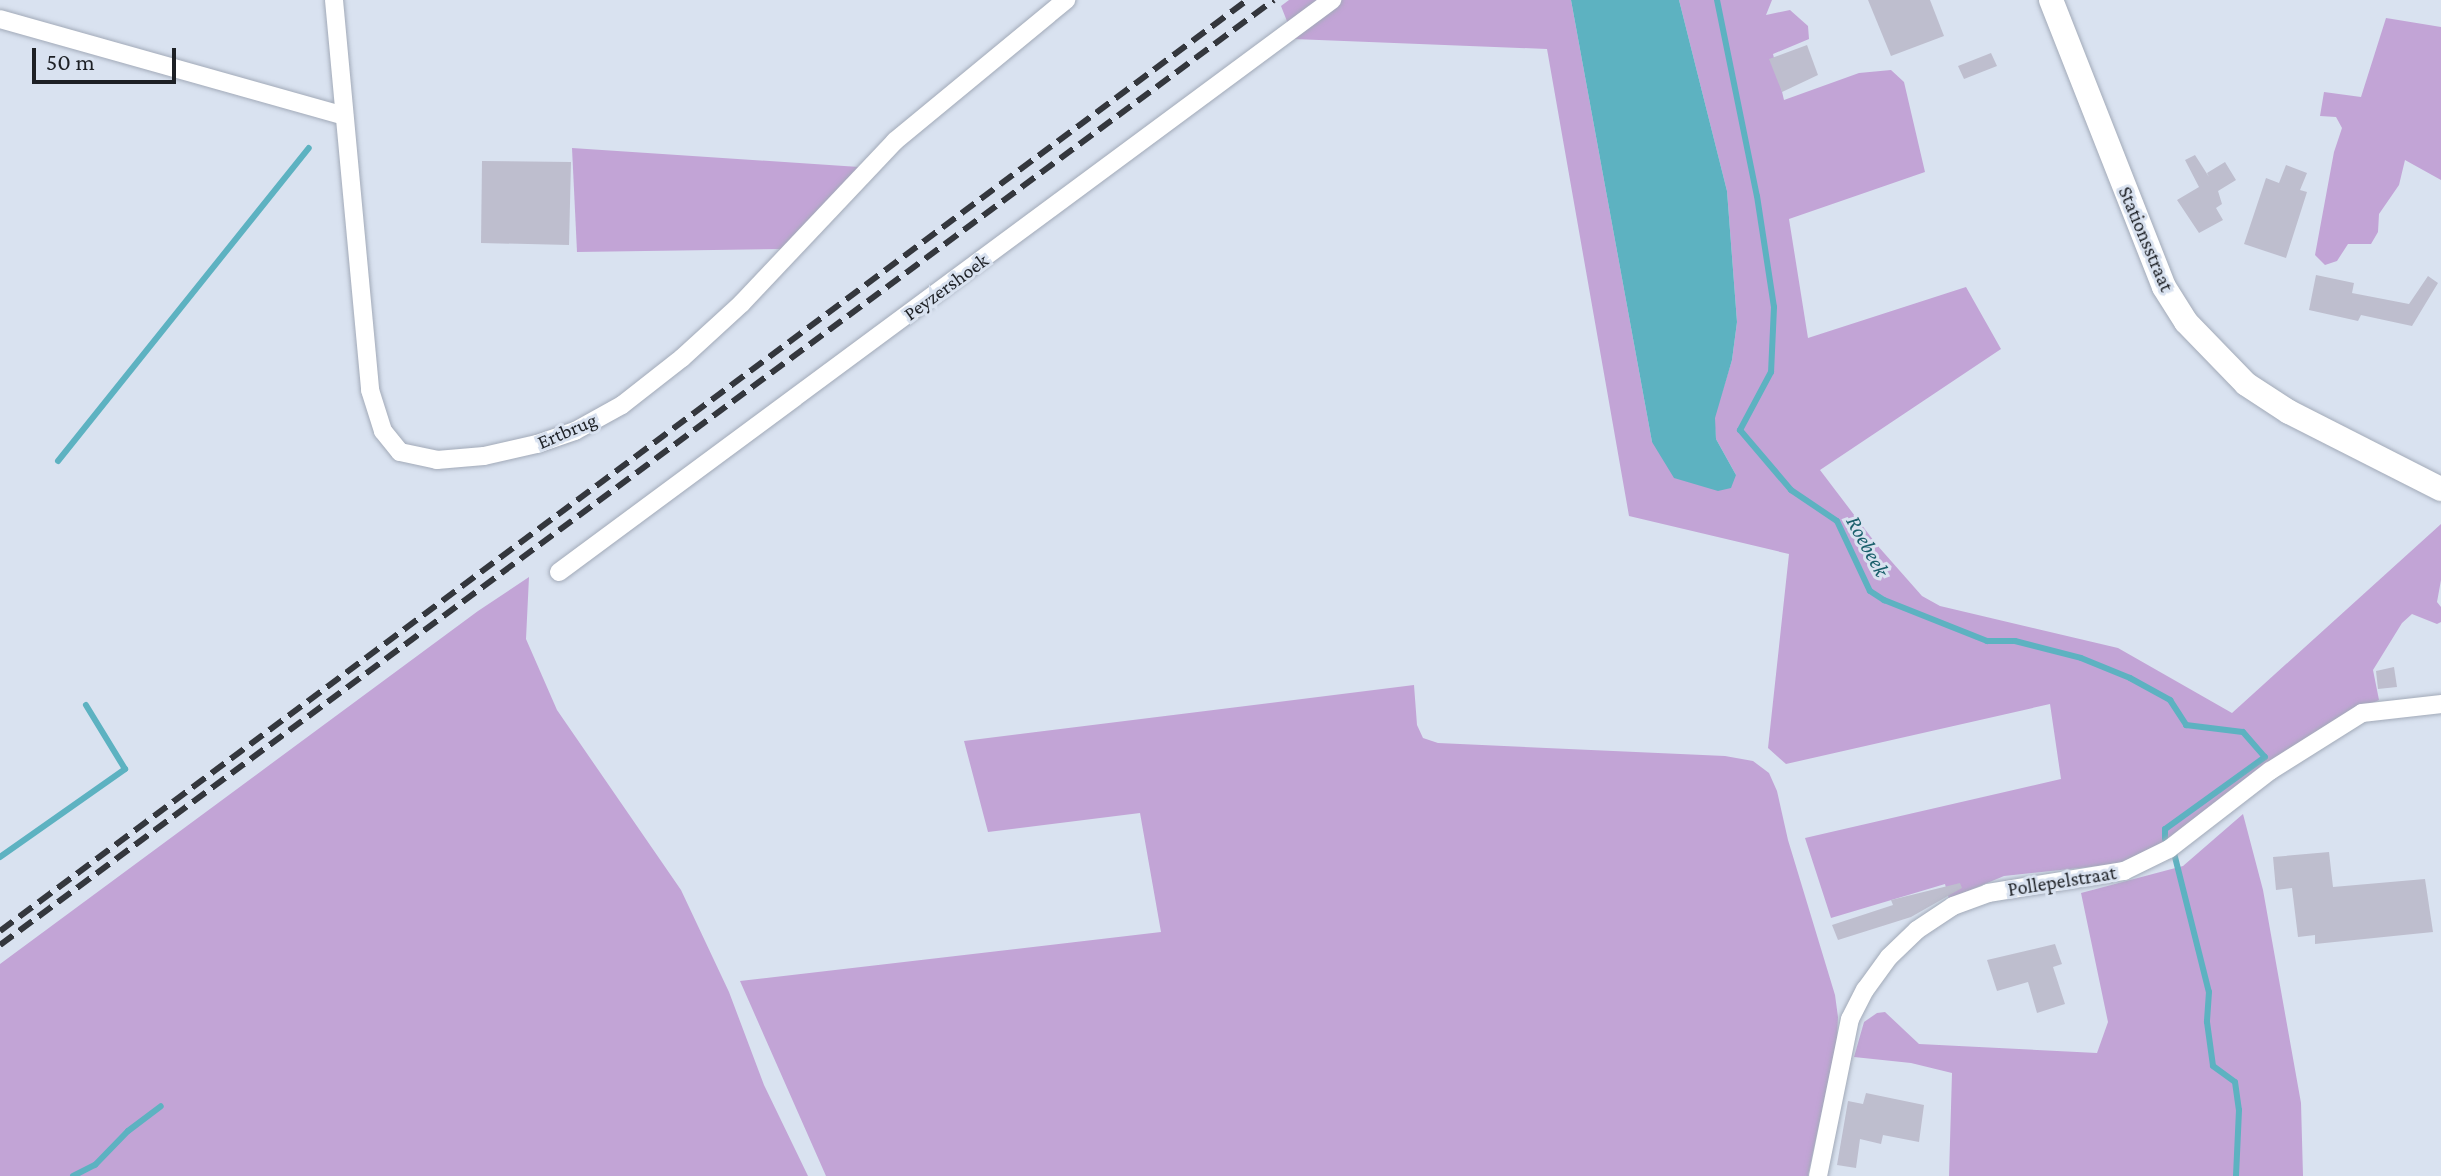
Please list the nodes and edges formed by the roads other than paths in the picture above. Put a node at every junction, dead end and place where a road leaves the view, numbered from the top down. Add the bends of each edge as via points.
1 (334, 0) edge
2 (1066, 0) edge
3 (1332, 0) edge
4 (2051, 0) edge
5 (0, 19) edge
6 (344, 116) junction
7 (2441, 489) edge
8 (559, 572) dead end
9 (2441, 704) edge
10 (1818, 1176) edge

1 - 6 street, Ertbrug
2 - 6 street, Ertbrug via 895,141 742,303 654,381 575,431 484,456 412,457 392,442 376,413
3 - 8 street, Peyzershoek
4 - 7 street, Stationsstraat via 2164,287 2186,322 2246,384 2289,412
5 - 6 street
9 - 10 street, Pollepelstraat via 2362,713 2270,771 2169,849 2124,871 1988,893 1953,906 1917,930 1889,957 1850,1019

